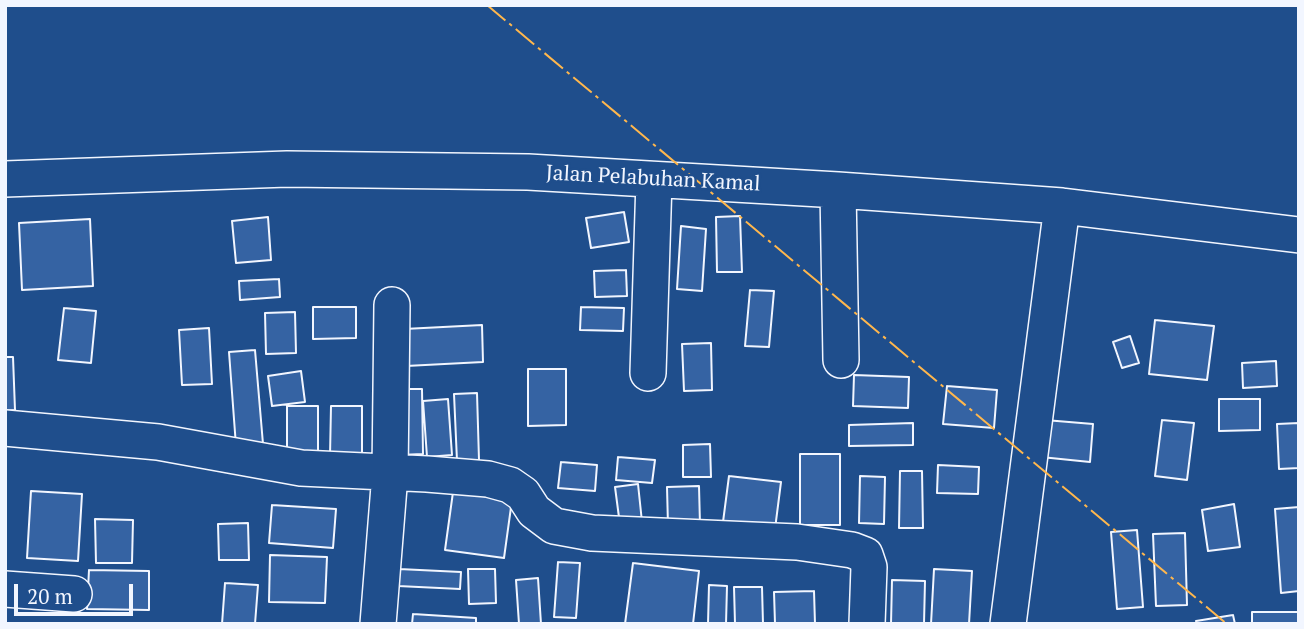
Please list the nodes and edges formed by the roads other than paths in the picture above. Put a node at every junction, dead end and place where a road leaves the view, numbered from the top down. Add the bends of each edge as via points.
1 (5, 179) edge
2 (654, 180) junction
3 (838, 190) junction
4 (1062, 206) junction
5 (1299, 235) edge
6 (392, 305) dead end
7 (841, 360) dead end
8 (648, 373) dead end
9 (5, 428) edge
10 (390, 474) junction
11 (5, 589) edge
12 (74, 594) dead end
13 (377, 624) edge
14 (867, 624) edge
15 (1008, 624) edge

1 - 2 street, Jalan Pelabuhan Kamal via 287,169 528,172
2 - 3 street, Jalan Pelabuhan Kamal
2 - 8 street
3 - 4 street, Jalan Pelabuhan Kamal
3 - 7 street
4 - 5 street, Jalan Pelabuhan Kamal
4 - 15 street
6 - 10 street
9 - 10 street via 158,442 302,468
10 - 13 street
10 - 14 street via 459,476 510,485 554,526 592,533 797,542 852,550 865,555 869,567
11 - 12 street

